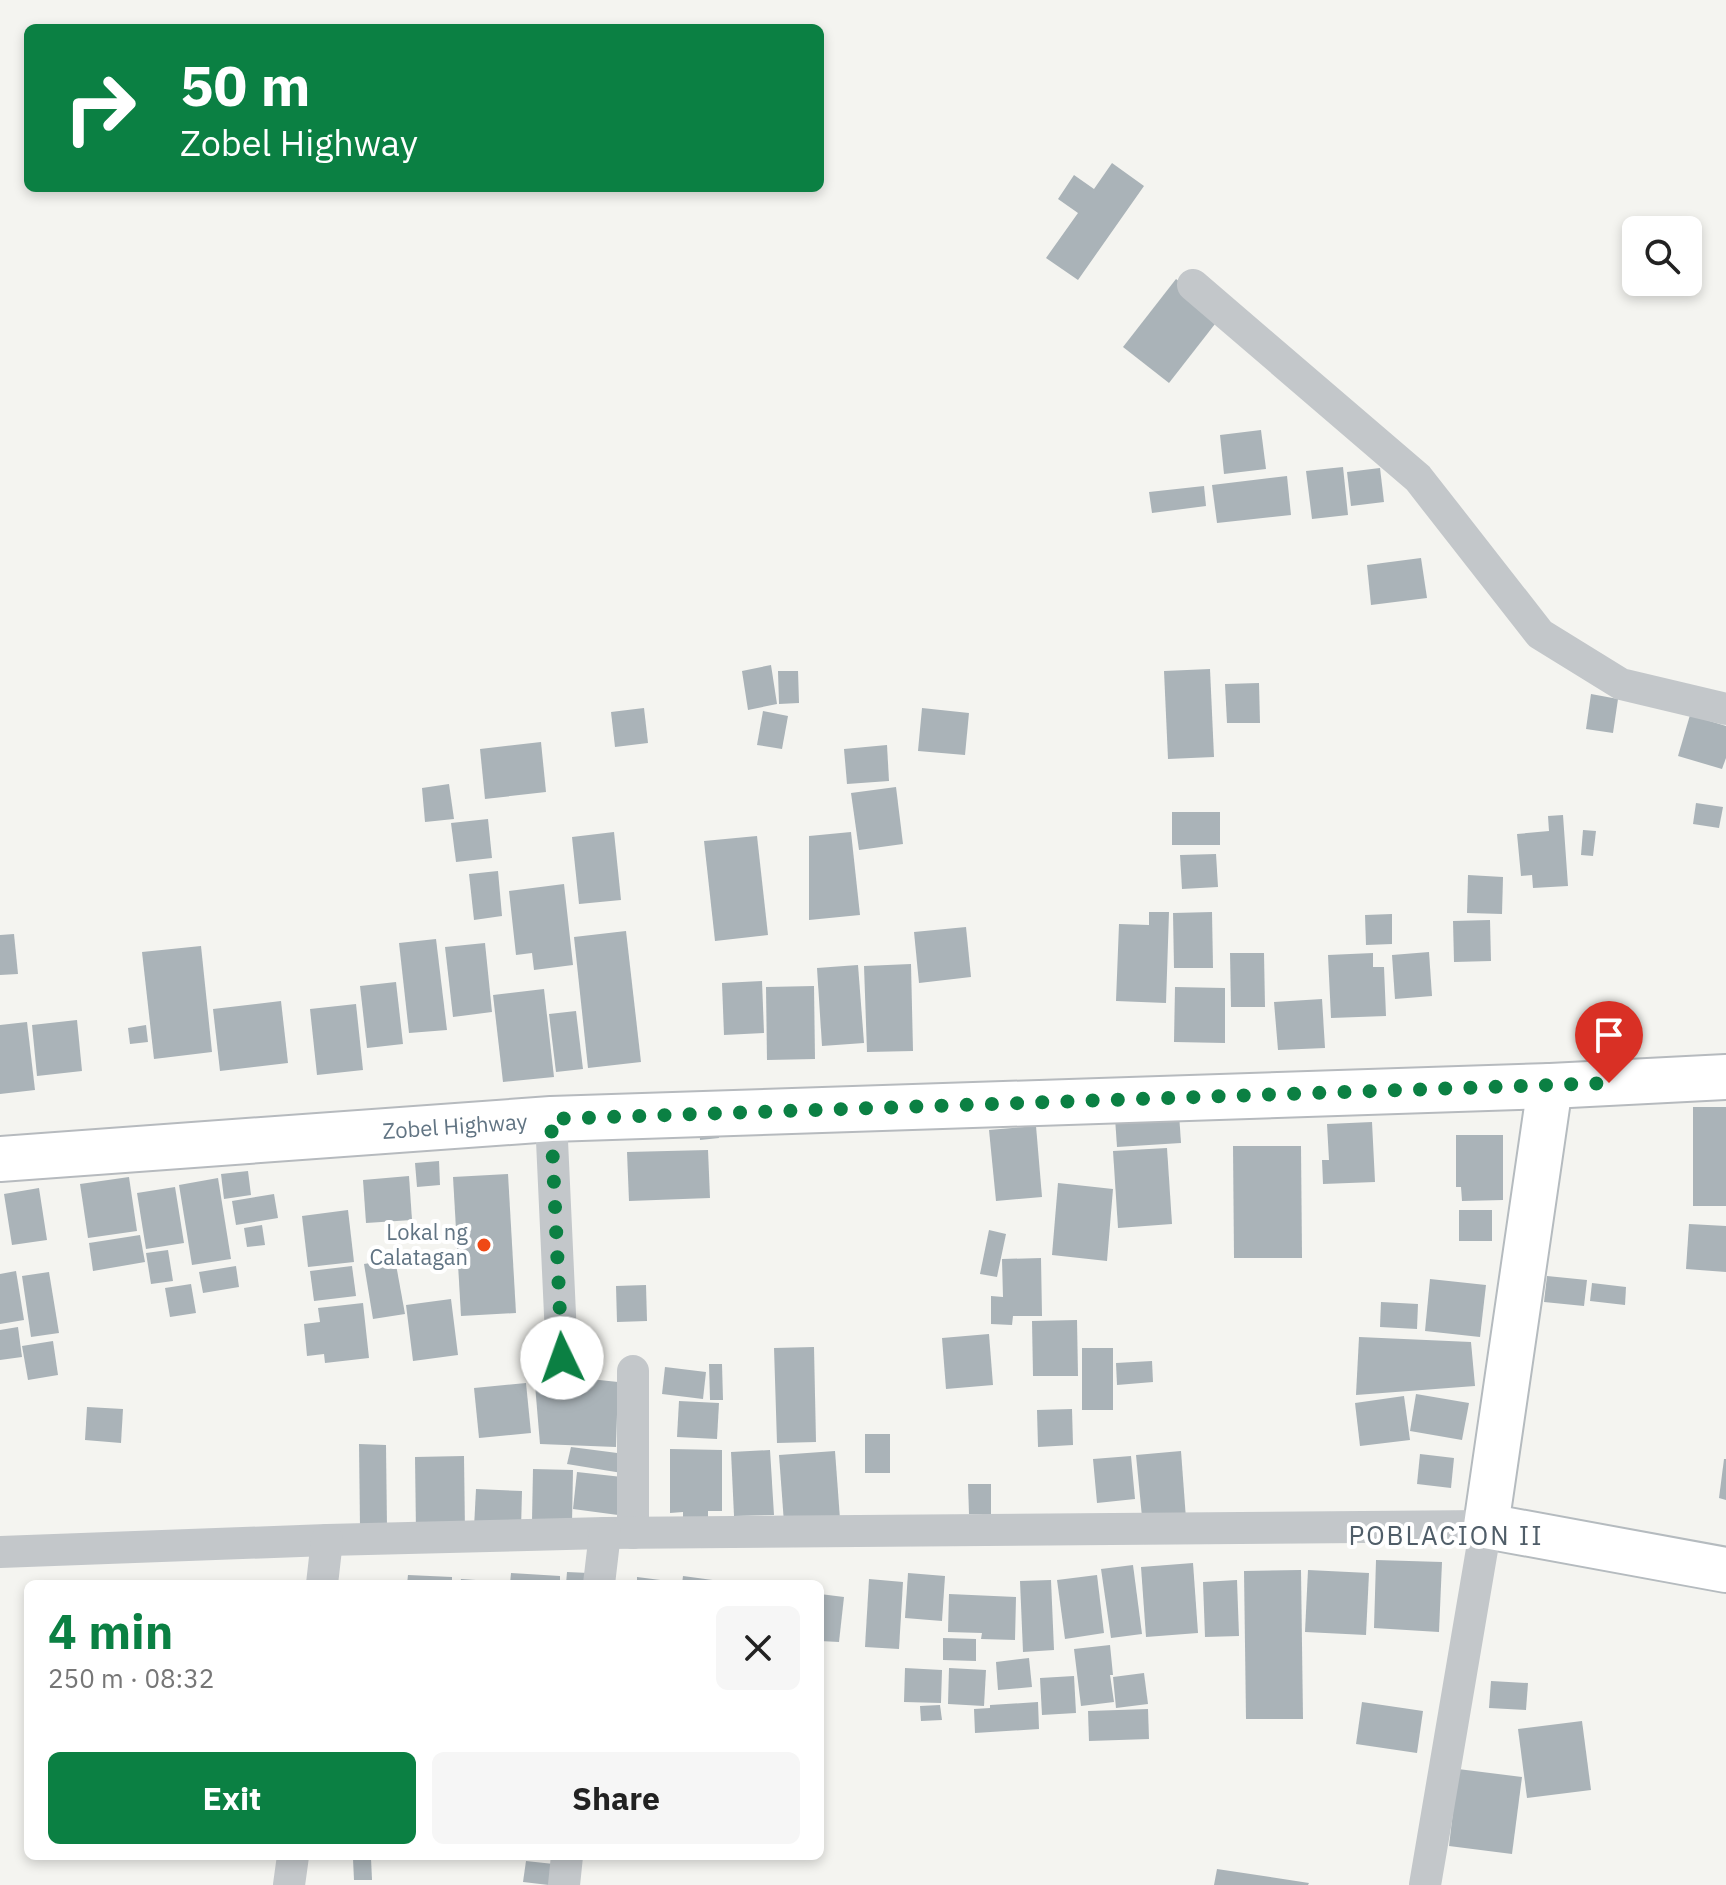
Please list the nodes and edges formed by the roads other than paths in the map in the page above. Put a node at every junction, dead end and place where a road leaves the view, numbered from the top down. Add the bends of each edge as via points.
1 (1193, 285) dead end
2 (1726, 709) edge
3 (1726, 1077) edge
4 (1550, 1086) junction
5 (551, 1119) junction
6 (0, 1159) edge
7 (562, 1358) dead end
8 (633, 1371) dead end
9 (1486, 1526) junction
10 (619, 1533) junction
11 (327, 1540) junction
12 (0, 1552) edge
13 (1726, 1570) edge
14 (322, 1580) edge
15 (601, 1580) edge
16 (292, 1860) edge
17 (567, 1860) edge
18 (289, 1885) edge
19 (564, 1885) edge
20 (1425, 1885) edge

1 - 2 street via 1418,478 1540,634 1621,684
3 - 4 main road, Zobel Highway
4 - 5 main road, Zobel Highway
4 - 9 main road
5 - 6 main road, Zobel Highway
5 - 7 street
8 - 10 street
9 - 10 street
9 - 13 main road
9 - 20 street
10 - 11 street
10 - 15 street
11 - 12 street
11 - 14 street
16 - 18 street
17 - 19 street

